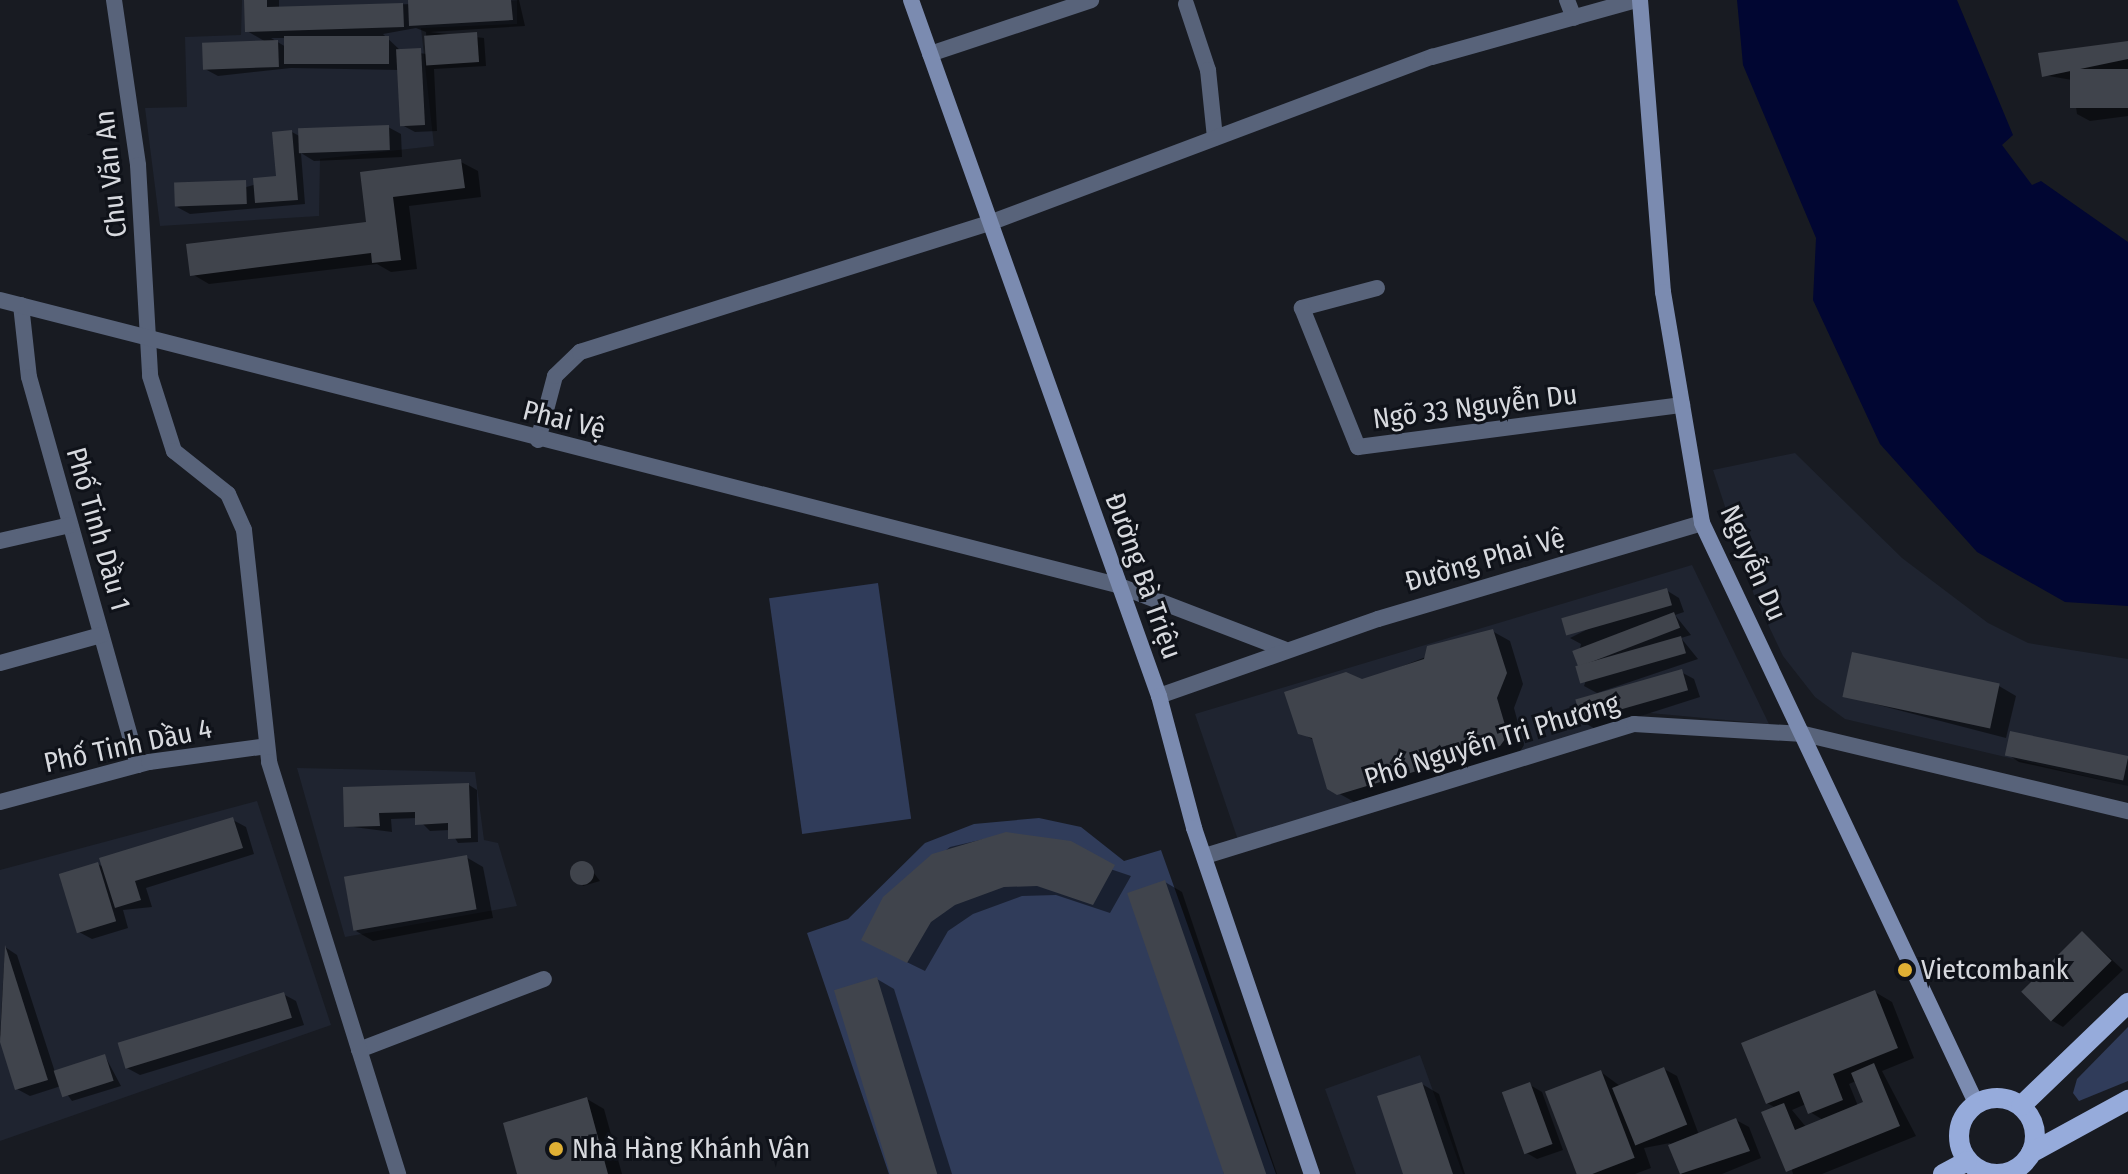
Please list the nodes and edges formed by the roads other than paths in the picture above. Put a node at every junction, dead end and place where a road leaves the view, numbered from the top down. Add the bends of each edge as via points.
1 (114, 0) edge
2 (911, 0) edge
3 (1091, 0) edge
4 (1567, 0) edge
5 (1638, 0) edge
6 (1186, 4) dead end
7 (1574, 18) junction
8 (930, 54) junction
9 (1215, 138) junction
10 (992, 222) junction
11 (1377, 288) dead end
12 (0, 300) edge
13 (21, 305) junction
14 (152, 344) junction
15 (1682, 405) junction
16 (538, 440) junction
17 (1702, 523) junction
18 (70, 525) junction
19 (0, 541) edge
20 (1117, 585) junction
21 (101, 635) junction
22 (1284, 649) junction
23 (0, 663) edge
24 (1159, 696) junction
25 (1804, 734) junction
26 (267, 746) junction
27 (138, 765) junction
28 (0, 802) edge
29 (2128, 811) edge
30 (1205, 856) junction
31 (544, 979) dead end
32 (2128, 1003) edge
33 (359, 1050) junction
34 (2128, 1100) edge
35 (1976, 1103) junction
36 (2021, 1106) junction
37 (1967, 1161) junction
38 (2022, 1165) edge
39 (398, 1174) edge
40 (1312, 1174) edge
41 (1943, 1174) edge

1 - 14 street, Chu Văn An
2 - 8 main road, Đường Bà Triệu
3 - 8 street
4 - 7 street
5 - 7 street
5 - 15 main road, Nguyễn Du via 1663,292
6 - 9 street via 1208,70
7 - 9 street via 1432,57
8 - 10 main road, Đường Bà Triệu
9 - 10 street
10 - 16 street via 580,352 555,376
10 - 20 main road, Đường Bà Triệu
11 - 15 street, Ngõ 33 Nguyễn Du via 1302,308 1358,447
12 - 13 street, Phai Vệ
13 - 14 street, Phai Vệ
13 - 18 street, Phố Tinh Dầu 1 via 29,377
14 - 16 street, Phai Vệ
14 - 26 street, Chu Văn An via 150,376 174,451 228,494 244,530
15 - 17 main road, Nguyễn Du
16 - 20 street, Phai Vệ
17 - 22 street, Đường Phai Vệ
17 - 25 main road, Nguyễn Du
18 - 19 street
18 - 21 street, Phố Tinh Dầu 1
20 - 22 street
20 - 24 main road, Đường Bà Triệu
21 - 23 street
21 - 27 street, Phố Tinh Dầu 1
22 - 24 street, Đường Phai Vệ
24 - 30 main road, Đường Bà Triệu
25 - 29 street, Phố Nguyễn Tri Phương
25 - 30 street, Phố Nguyễn Tri Phương via 1654,724 1602,730
25 - 35 main road, Nguyễn Du
26 - 27 street, Phố Tinh Dầu 4
26 - 33 street, Chu Văn An
27 - 28 street, Phố Tinh Dầu 4
30 - 40 main road, Đường Bà Triệu
31 - 33 street
32 - 36 main road
33 - 39 street, Chu Văn An
34 - 38 main road
35 - 36 main road via 2007,1099
35 - 37 main road via 1960,1124
36 - 38 main road via 2034,1128
37 - 38 main road via 1990,1174
37 - 41 main road

